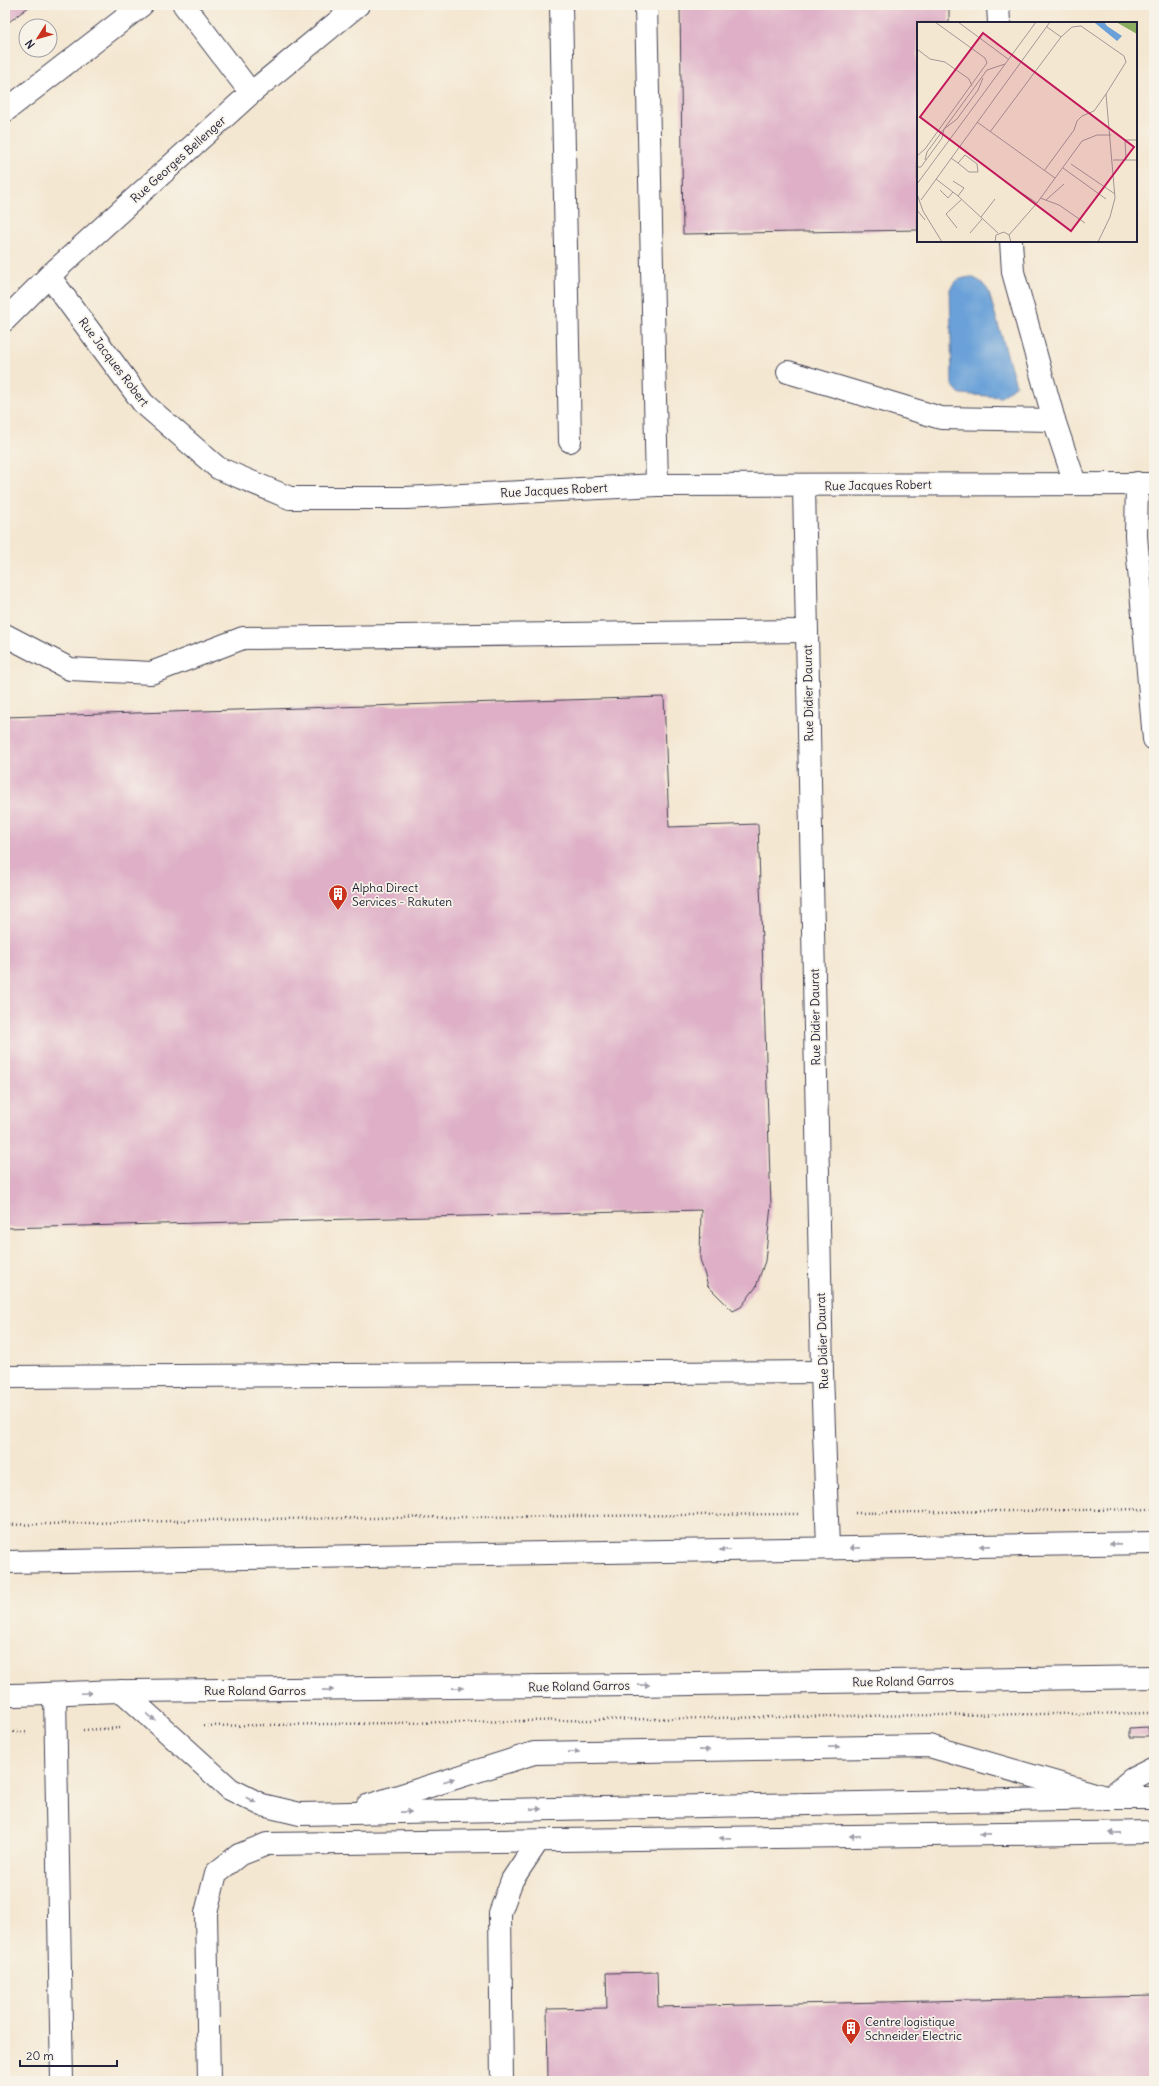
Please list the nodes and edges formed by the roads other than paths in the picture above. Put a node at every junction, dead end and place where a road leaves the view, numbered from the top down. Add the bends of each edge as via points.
1 (142, 5) edge
2 (184, 5) edge
3 (358, 5) edge
4 (561, 5) edge
5 (646, 5) edge
6 (998, 5) edge
7 (999, 22) edge
8 (252, 93) junction
9 (5, 111) edge
10 (1011, 242) edge
11 (49, 276) junction
12 (5, 320) edge
13 (788, 372) dead end
14 (1054, 420) junction
15 (570, 441) dead end
16 (1075, 483) junction
17 (1145, 483) edge
18 (657, 485) junction
19 (804, 486) junction
20 (807, 631) junction
21 (5, 636) edge
22 (1154, 739) edge
23 (822, 1372) junction
24 (5, 1377) edge
25 (1154, 1543) edge
26 (828, 1548) junction
27 (5, 1562) edge
28 (1154, 1677) edge
29 (122, 1691) junction
30 (5, 1695) edge
31 (55, 1695) junction
32 (1154, 1768) edge
33 (1110, 1798) junction
34 (1154, 1798) edge
35 (345, 1813) junction
36 (1154, 1832) edge
37 (538, 1841) junction
38 (62, 2081) edge
39 (209, 2081) edge
40 (502, 2081) edge

1 - 9 street
2 - 8 street
3 - 8 street, Rue Georges Bellenger
4 - 15 street
5 - 18 street
6 - 7 street
8 - 11 street, Rue Georges Bellenger
10 - 14 street via 1013,272
11 - 12 street, Rue Georges Bellenger
11 - 18 street, Rue Jacques Robert via 143,404 218,468 290,498 406,498
13 - 14 street via 941,418
14 - 16 street
16 - 17 street, Rue Jacques Robert
16 - 19 street, Rue Jacques Robert
17 - 22 street via 1136,536
18 - 19 street, Rue Jacques Robert
19 - 20 street, Rue Didier Daurat
20 - 21 street via 243,638 151,673 70,669
20 - 23 street, Rue Didier Daurat
23 - 24 street
23 - 26 street, Rue Didier Daurat
25 -> 26 street
26 -> 27 street
29 -> 28 street, Rue Roland Garros
31 -> 29 street, Rue Roland Garros
29 -> 35 street via 230,1789 262,1805 300,1814
30 - 31 street, Rue Roland Garros
31 - 38 street
32 - 33 street via 1132,1778
33 - 34 street
35 -> 33 street
35 -> 33 street via 542,1752 930,1746
36 -> 37 street
37 - 39 street via 267,1844 239,1855 216,1873 206,1913
37 - 40 street via 512,1880 500,1913

